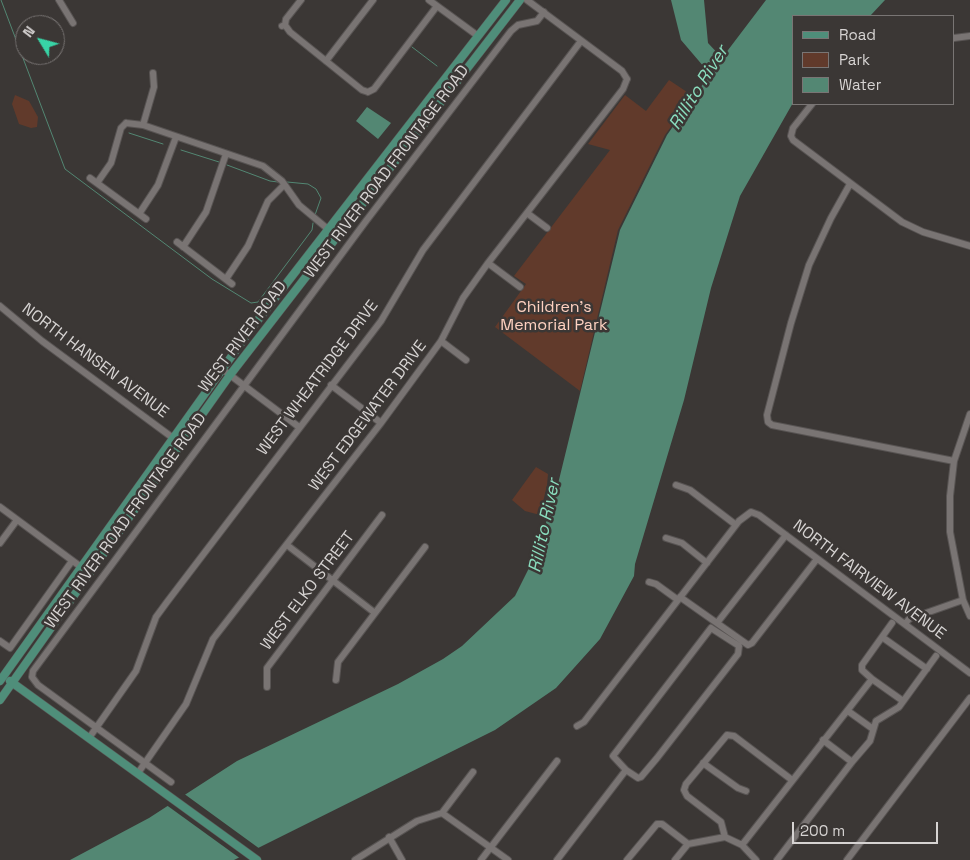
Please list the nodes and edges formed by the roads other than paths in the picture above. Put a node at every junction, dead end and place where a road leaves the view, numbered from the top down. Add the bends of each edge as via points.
1 (58, 0) edge
2 (301, 0) edge
3 (373, 0) edge
4 (429, 0) edge
5 (506, 0) edge
6 (520, 0) edge
7 (527, 0) edge
8 (437, 6) junction
9 (544, 12) junction
10 (73, 22) dead end
11 (478, 36) junction
12 (970, 36) edge
13 (955, 38) edge
14 (581, 41) junction
15 (326, 61) junction
16 (153, 73) dead end
17 (811, 105) edge
18 (143, 125) junction
19 (176, 137) junction
20 (226, 154) junction
21 (90, 178) dead end
22 (97, 183) junction
23 (850, 184) junction
24 (284, 185) junction
25 (527, 213) junction
26 (140, 214) junction
27 (146, 219) dead end
28 (546, 228) dead end
29 (329, 230) junction
30 (970, 246) edge
31 (488, 262) junction
32 (226, 279) junction
33 (232, 284) dead end
34 (520, 286) dead end
35 (0, 306) edge
36 (441, 341) junction
37 (466, 360) dead end
38 (222, 370) junction
39 (230, 376) junction
40 (244, 385) junction
41 (331, 385) junction
42 (970, 414) edge
43 (381, 423) junction
44 (299, 427) junction
45 (172, 438) junction
46 (954, 461) junction
47 (676, 485) dead end
48 (0, 507) edge
49 (382, 516) dead end
50 (17, 520) junction
51 (736, 525) junction
52 (786, 535) junction
53 (666, 538) dead end
54 (0, 543) edge
55 (287, 545) junction
56 (425, 546) dead end
57 (818, 559) junction
58 (72, 561) junction
59 (707, 563) junction
60 (81, 568) junction
61 (334, 580) junction
62 (649, 582) dead end
63 (679, 599) junction
64 (963, 600) junction
65 (375, 613) junction
66 (970, 616) edge
67 (717, 623) junction
68 (892, 623) dead end
69 (905, 624) junction
70 (882, 637) junction
71 (0, 641) edge
72 (936, 656) dead end
73 (927, 669) junction
74 (970, 672) edge
75 (1, 677) edge
76 (872, 679) junction
77 (336, 680) dead end
78 (12, 683) junction
79 (267, 687) dead end
80 (970, 698) edge
81 (0, 700) edge
82 (903, 701) junction
83 (848, 711) junction
84 (577, 726) dead end
85 (97, 728) junction
86 (873, 730) junction
87 (89, 738) junction
88 (823, 740) junction
89 (558, 761) dead end
90 (852, 762) junction
91 (146, 763) junction
92 (703, 763) junction
93 (626, 770) junction
94 (472, 772) dead end
95 (138, 773) junction
96 (792, 780) junction
97 (172, 782) dead end
98 (746, 791) dead end
99 (442, 813) junction
100 (389, 837) junction
101 (725, 837) junction
102 (688, 844) junction
103 (742, 845) junction
104 (491, 847) junction
105 (256, 859) edge
106 (355, 860) edge
107 (402, 860) edge
108 (481, 860) edge
109 (508, 860) edge
110 (557, 860) edge
111 (627, 860) edge
112 (675, 860) edge
113 (756, 860) edge
114 (778, 860) edge
115 (847, 860) edge

1 - 10 street
2 - 15 street via 283,26
3 - 15 street
4 - 8 street
5 - 11 main road, WEST RIVER ROAD
6 - 39 main road, WEST RIVER ROAD
7 - 9 street
8 - 11 street
8 - 15 street via 368,94
9 - 14 street
9 - 40 street, WEST RIVER ROAD FRONTAGE ROAD via 536,21 518,25 511,31
11 - 29 main road, WEST RIVER ROAD
12 - 13 street
14 - 25 street, WEST EDGEWATER DRIVE via 630,79
14 - 41 street, WEST WHEATRIDGE DRIVE via 423,250 381,321
16 - 18 street via 154,87
17 - 23 street via 793,128 791,136
18 - 19 street
18 - 22 street via 125,120 110,163
19 - 20 street
19 - 26 street via 158,185
20 - 24 street via 263,166
20 - 32 street via 206,212 180,245
21 - 22 street
22 - 26 street
23 - 30 street via 902,222
23 - 46 street via 809,265 791,323 768,422
24 - 29 street via 299,205
24 - 32 street via 268,201 248,246
25 - 28 street
25 - 31 street, WEST EDGEWATER DRIVE
26 - 27 street
29 - 38 main road, WEST RIVER ROAD
31 - 34 street
31 - 36 street, WEST EDGEWATER DRIVE via 463,298
32 - 33 street
35 - 45 street, NORTH HANSEN AVENUE
36 - 37 street
36 - 43 street, WEST EDGEWATER DRIVE
38 - 39 street
38 - 45 main road, WEST RIVER ROAD
39 - 40 street
39 - 78 main road, WEST RIVER ROAD
40 - 44 street
40 - 85 street, WEST RIVER ROAD FRONTAGE ROAD via 35,667 32,677 38,685
41 - 43 street
41 - 44 street, WEST WHEATRIDGE DRIVE
42 - 46 street
43 - 55 street, WEST EDGEWATER DRIVE
44 - 85 street, WEST WHEATRIDGE DRIVE via 156,618 136,671
45 - 60 main road, WEST RIVER ROAD
46 - 64 street via 950,532
47 - 51 street via 690,490
48 - 50 street
49 - 61 street, WEST ELKO STREET
50 - 54 street
50 - 58 street
51 - 52 street, NORTH FAIRVIEW AVENUE via 751,512
51 - 59 street
52 - 57 street, NORTH FAIRVIEW AVENUE
52 - 67 street
53 - 59 street via 682,543
55 - 61 street
55 - 91 street, WEST EDGEWATER DRIVE via 211,642 186,704
56 - 65 street
57 - 67 street via 752,643 748,644
57 - 69 street, NORTH FAIRVIEW AVENUE
58 - 60 street
58 - 71 street via 10,648
59 - 63 street
60 - 75 main road, WEST RIVER ROAD
61 - 65 street
61 - 79 street, WEST ELKO STREET via 267,668
62 - 63 street
63 - 67 street
63 - 84 street via 584,722
64 - 66 street
64 - 69 street via 909,619
65 - 77 street via 338,662
68 - 70 street
69 - 74 street, NORTH FAIRVIEW AVENUE
70 - 73 street
70 - 76 street via 862,666
72 - 73 street
73 - 82 street
75 - 78 main road
76 - 82 street
76 - 83 street
78 - 81 main road, WEST RIVER ROAD
78 - 87 main road
80 - 115 street
82 - 86 street via 896,710 879,717
83 - 86 street
83 - 88 street
85 - 87 street, WEST WHEATRIDGE DRIVE
85 - 91 street
86 - 90 street via 870,741
87 - 95 main road
88 - 90 street
88 - 96 street
89 - 104 street
90 - 114 street
91 - 95 street, WEST EDGEWATER DRIVE
91 - 97 street
92 - 96 street via 723,738 734,736
92 - 98 street
92 - 101 street via 684,790 687,796 721,822
93 - 93 street via 614,758 616,750 711,628 739,646 738,654 641,777
93 - 110 street
94 - 99 street
95 - 105 main road
96 - 103 street
99 - 100 street
99 - 104 street
100 - 106 street
100 - 107 street
101 - 102 street
101 - 103 street
102 - 111 street via 662,824 657,824
102 - 112 street
103 - 113 street
104 - 108 street
104 - 109 street

